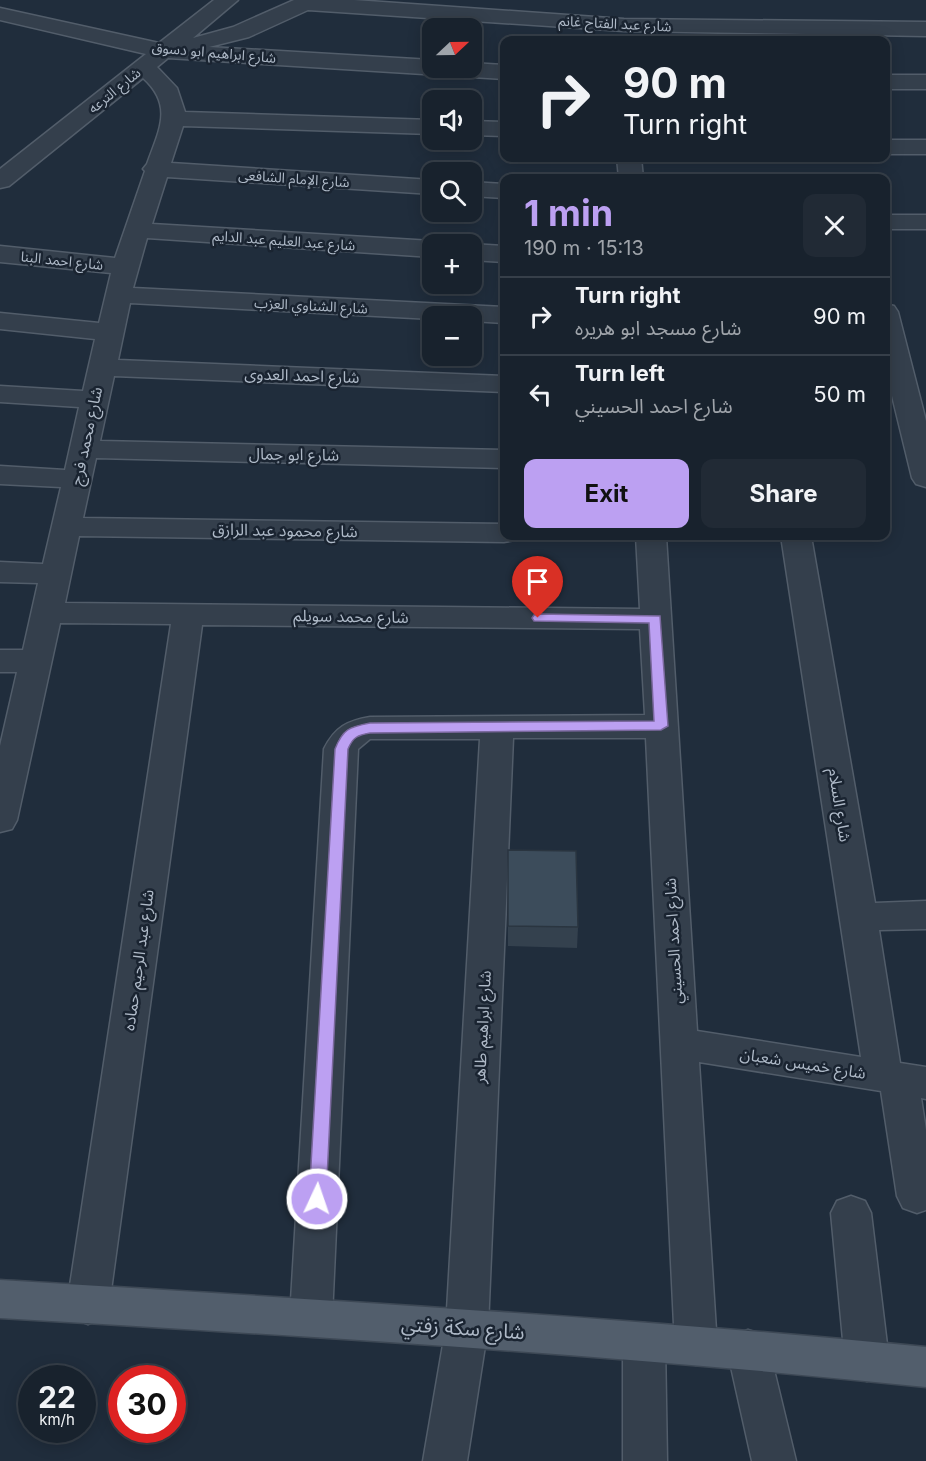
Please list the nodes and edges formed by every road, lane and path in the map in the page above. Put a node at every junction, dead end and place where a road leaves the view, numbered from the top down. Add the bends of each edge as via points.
1 (227, 0) edge
2 (308, 1) edge
3 (0, 14) edge
4 (624, 25) edge
5 (926, 28) edge
6 (153, 59) junction
7 (422, 67) edge
8 (482, 70) edge
9 (500, 72) edge
10 (890, 82) edge
11 (926, 82) edge
12 (174, 118) junction
13 (422, 127) edge
14 (482, 128) edge
15 (500, 129) edge
16 (890, 147) edge
17 (926, 147) edge
18 (155, 169) junction
19 (0, 181) edge
20 (422, 186) edge
21 (482, 190) edge
22 (500, 191) edge
23 (890, 222) edge
24 (926, 222) edge
25 (136, 230) junction
26 (422, 248) edge
27 (482, 253) edge
28 (0, 254) edge
29 (500, 254) edge
30 (124, 267) junction
31 (118, 295) junction
32 (500, 315) edge
33 (0, 321) edge
34 (110, 332) junction
35 (890, 332) edge
36 (101, 367) junction
37 (500, 384) edge
38 (0, 394) edge
39 (95, 400) junction
40 (84, 449) junction
41 (500, 459) edge
42 (0, 475) edge
43 (926, 478) edge
44 (77, 479) junction
45 (66, 527) junction
46 (500, 533) edge
47 (651, 540) edge
48 (797, 540) edge
49 (0, 572) edge
50 (55, 574) junction
51 (47, 613) junction
52 (188, 615) junction
53 (655, 619) junction
54 (0, 661) edge
55 (36, 661) junction
56 (661, 726) junction
57 (497, 727) junction
58 (0, 820) edge
59 (926, 915) edge
60 (859, 917) junction
61 (679, 1043) junction
62 (902, 1079) edge
63 (917, 1196) dead end
64 (851, 1213) dead end
65 (0, 1299) edge
66 (88, 1305) junction
67 (311, 1317) junction
68 (467, 1327) junction
69 (644, 1342) junction
70 (696, 1346) junction
71 (747, 1349) junction
72 (867, 1361) junction
73 (926, 1367) edge
74 (446, 1461) edge
75 (645, 1461) edge
76 (774, 1461) edge

1 - 6 street, شارع الترعه
2 - 4 street, شارع عبد الفتاح غانم
2 - 6 street via 241,32
3 - 6 street, شارع ابراهيم ابو دسوق
4 - 5 street, شارع عبد الفتاح غانم
6 - 7 street, شارع ابراهيم ابو دسوق
6 - 12 street via 173,103
6 - 19 street, شارع الترعه
8 - 9 street, شارع ابراهيم ابو دسوق
10 - 11 street
12 - 13 street
12 - 18 street, شارع محمد فرج
14 - 15 street
16 - 17 street
18 - 20 street, شارع الإمام الشافعى
18 - 25 street, شارع محمد فرج
21 - 22 street
23 - 24 street
25 - 26 street, شارع عبد العليم عبد الدايم
25 - 30 street, شارع محمد فرج
27 - 29 street
28 - 30 street, شارع احمد البنا
30 - 31 street, شارع محمد فرج
31 - 32 street, شارع الشناوي العزب
31 - 34 street, شارع محمد فرج
33 - 34 street
34 - 36 street, شارع محمد فرج
35 - 43 street
36 - 37 street, شارع احمد العدوى
36 - 39 street, شارع محمد فرج
38 - 39 street
39 - 40 street, شارع محمد فرج
40 - 41 street, شارع ابو جمال
40 - 44 street, شارع محمد فرج
42 - 44 street
44 - 45 street, شارع محمد فرج
45 - 46 street, شارع محمود عبد الرازق
45 - 50 street, شارع محمد فرج
47 - 53 street, شارع احمد الحسيني
48 - 60 street, شارع السلام
49 - 50 street
50 - 51 street, شارع محمد فرج
51 - 52 street, شارع محمد سويلم
51 - 55 street, شارع محمد فرج
52 - 53 street, شارع محمد سويلم
52 - 66 street, شارع عبد الرحيم حماده
53 - 56 street, شارع احمد الحسيني
54 - 55 street
55 - 58 street, شارع محمد فرج
56 - 57 street
56 - 61 street, شارع احمد الحسيني
57 - 67 street via 370,728 346,737 341,749
57 - 68 street, شارع ابراهيم طاهر
59 - 60 street
60 - 62 street, شارع السلام
61 - 62 street, شارع خميس شعبان
61 - 70 street, شارع احمد الحسيني
62 - 63 street, شارع السلام
64 - 72 street
65 - 66 main road, شارع سكة زفتي
66 - 67 main road, شارع سكة زفتي
67 - 68 main road, شارع سكة زفتي
68 - 69 main road, شارع سكة زفتي
68 - 74 street, شارع ابراهيم طاهر
69 - 70 main road, شارع سكة زفتي
69 - 75 street
70 - 71 main road, شارع سكة زفتي
71 - 72 main road, شارع سكة زفتي
71 - 76 street
72 - 73 main road, شارع سكة زفتي

